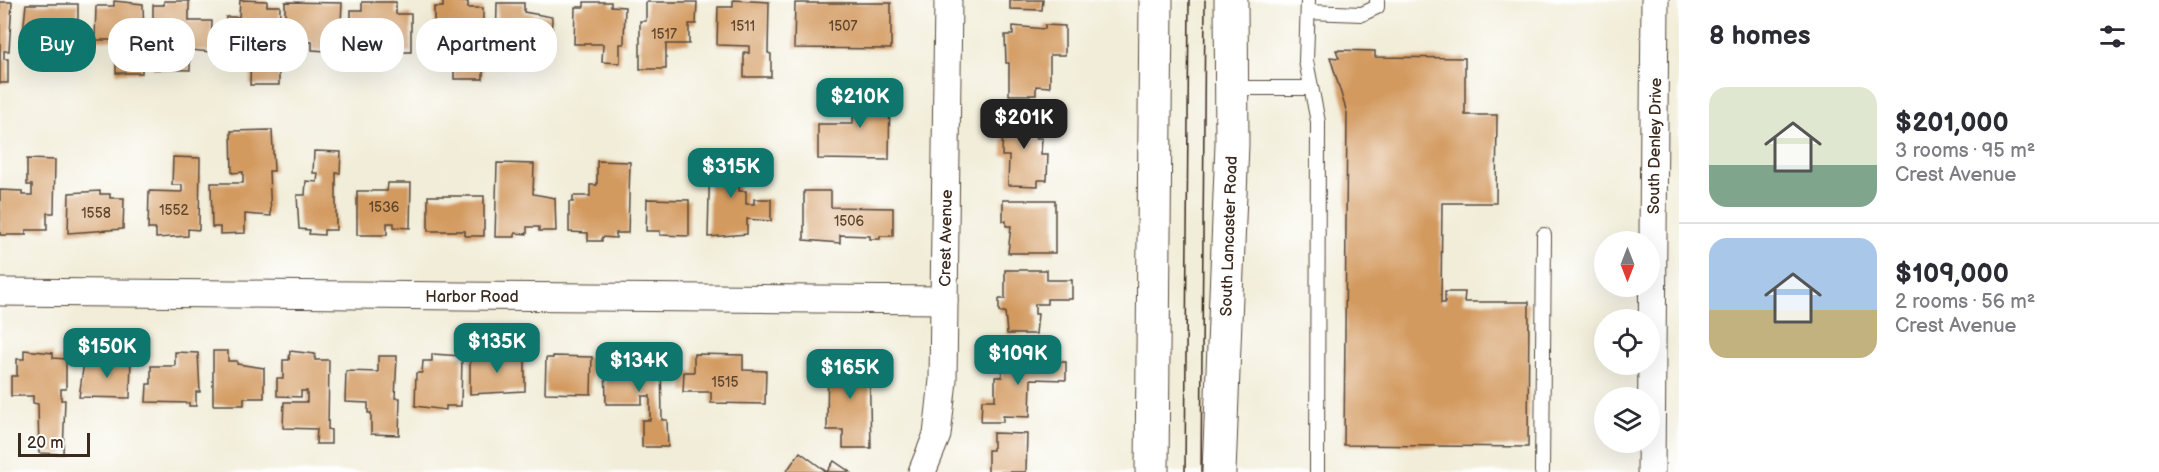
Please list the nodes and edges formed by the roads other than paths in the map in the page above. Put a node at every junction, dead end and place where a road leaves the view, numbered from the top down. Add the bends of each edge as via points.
1 (948, 0) edge
2 (1156, 0) edge
3 (1231, 0) edge
4 (1377, 0) edge
5 (1655, 0) edge
6 (1308, 6) edge
7 (1231, 88) junction
8 (1311, 88) junction
9 (1544, 235) dead end
10 (0, 292) edge
11 (944, 300) junction
12 (922, 472) edge
13 (1152, 472) edge
14 (1219, 472) edge
15 (1317, 472) edge
16 (1542, 472) edge
17 (1651, 472) edge

1 - 11 street, Crest Avenue
2 - 13 main road
3 - 7 main road, South Lancaster Road
4 - 6 lane via 1377,8 1362,14
5 - 17 street, South Denley Drive
6 - 8 lane via 1306,61
7 - 8 lane
7 - 14 main road, South Lancaster Road
8 - 15 lane via 1318,122
9 - 16 lane
10 - 11 street, Harbor Road
11 - 12 street, Crest Avenue via 943,380 937,435

